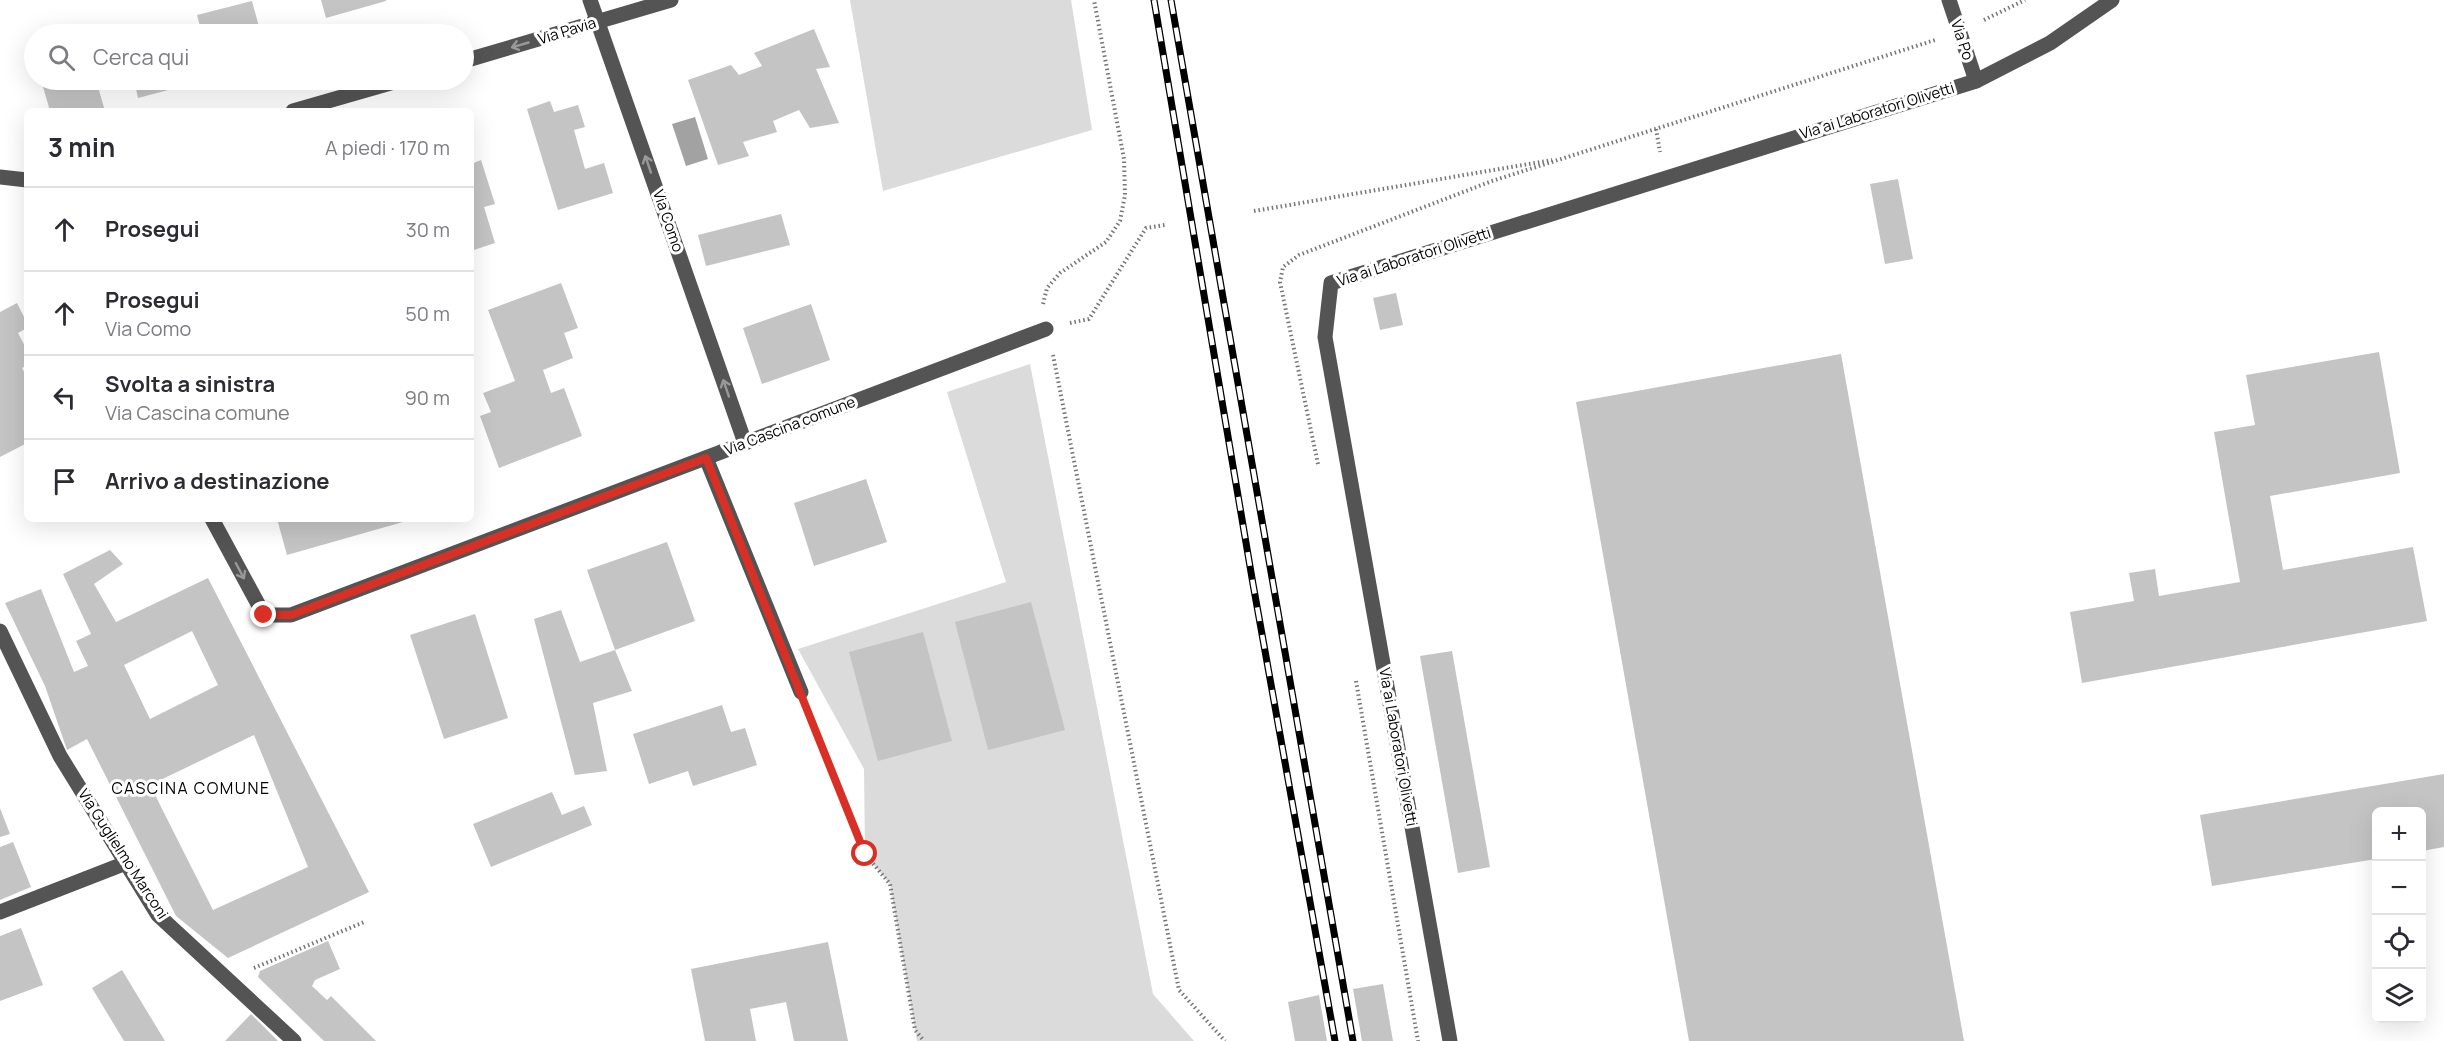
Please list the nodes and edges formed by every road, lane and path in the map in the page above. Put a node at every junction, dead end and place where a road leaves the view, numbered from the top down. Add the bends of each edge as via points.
1 (590, 0) edge
2 (671, 0) edge
3 (1094, 0) edge
4 (1949, 0) edge
5 (2025, 0) edge
6 (2112, 0) edge
7 (597, 22) junction
8 (1959, 32) junction
9 (474, 58) edge
10 (1976, 81) junction
11 (366, 90) edge
12 (303, 108) edge
13 (1568, 157) junction
14 (0, 177) edge
15 (24, 180) edge
16 (1254, 211) dead end
17 (1165, 225) dead end
18 (1046, 329) junction
19 (745, 443) junction
20 (706, 458) junction
21 (1319, 467) dead end
22 (214, 522) edge
23 (0, 630) edge
24 (1356, 677) dead end
25 (801, 692) joint
26 (126, 863) junction
27 (0, 912) edge
28 (364, 922) dead end
29 (228, 980) junction
30 (294, 1041) edge
31 (924, 1041) edge
32 (1225, 1041) edge
33 (1418, 1041) edge
34 (1450, 1041) edge

1 - 7 street, Via Como
2 - 7 street, Via Pavia
3 - 18 path via 1124,159 1125,195 1120,221 1106,242 1060,273 1047,288 1043,306
4 - 8 street, Via Po
5 - 8 path
6 - 10 street, Via ai Laboratori Olivetti via 2050,44
7 -> 9 street, Via Pavia
19 -> 7 street, Via Como
8 - 10 street, Via Po
8 - 13 path
10 - 34 street, Via ai Laboratori Olivetti via 1331,283 1325,337
11 - 12 street
13 - 16 path
13 - 21 path via 1492,181 1309,251 1283,267 1280,282
14 - 15 street
17 - 18 path via 1146,228 1089,319
18 - 19 street, Via Cascina comune
18 - 32 path via 1179,990
19 - 20 street, Via Cascina comune
22 -> 20 street, Via Cascina comune via 264,615 291,615
20 - 25 street
23 - 26 street, Via Guglielmo Marconi via 60,756
24 - 33 path
25 - 31 path via 865,854 890,884 915,1030
26 - 27 street
26 - 29 street, Via Guglielmo Marconi via 158,915
28 - 29 path
29 - 30 street, Via Guglielmo Marconi

